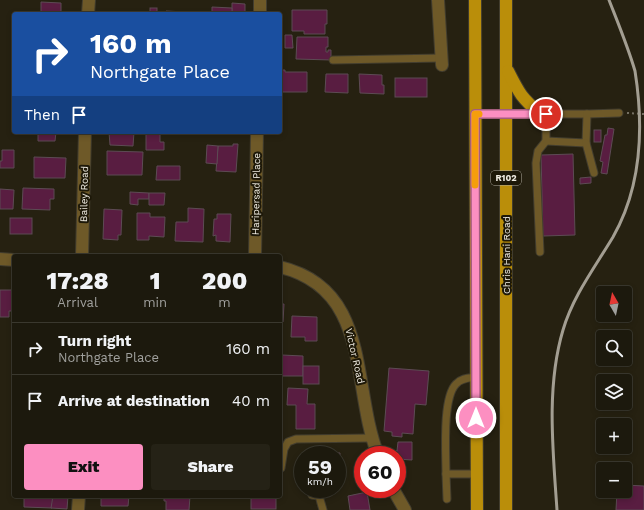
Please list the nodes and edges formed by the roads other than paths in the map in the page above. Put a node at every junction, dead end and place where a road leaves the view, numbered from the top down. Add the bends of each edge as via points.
1 (89, 0) edge
2 (260, 0) edge
3 (438, 0) edge
4 (470, 0) edge
5 (475, 0) edge
6 (506, 0) edge
7 (88, 12) edge
8 (260, 12) edge
9 (476, 18) junction
10 (333, 60) dead end
11 (442, 61) joint
12 (507, 69) junction
13 (619, 113) road end
14 (475, 114) junction
15 (506, 114) junction
16 (544, 114) junction
17 (587, 114) junction
18 (85, 134) edge
19 (257, 134) edge
20 (546, 141) junction
21 (586, 143) junction
22 (594, 173) dead end
23 (540, 252) dead end
24 (82, 254) edge
25 (255, 254) edge
26 (0, 259) edge
27 (12, 260) edge
28 (282, 268) edge
29 (476, 376) junction
30 (372, 438) junction
31 (375, 446) edge
32 (282, 458) edge
33 (446, 474) junction
34 (476, 474) junction
35 (79, 498) edge
36 (319, 498) edge
37 (398, 498) edge
38 (446, 498) dead end
39 (78, 510) edge
40 (323, 510) edge
41 (405, 510) edge
42 (477, 510) edge
43 (506, 510) edge

1 - 7 street
2 - 8 street
3 - 11 street
4 - 9 main road
5 - 9 main road
6 - 12 main road, Chris Hani Road / R102
9 - 14 main road
10 - 11 lane
12 - 15 main road, Chris Hani Road / R102
12 - 16 main road via 528,104
13 - 17 lane
14 - 15 lane
14 - 29 main road
15 - 16 lane
15 - 43 main road, Chris Hani Road / R102
16 - 17 lane
16 - 20 lane
17 - 21 lane
18 - 24 street, Bailey Road
19 - 25 street, Haripersad Place
20 - 21 lane
20 - 23 lane via 538,151 536,163
21 - 22 lane
26 - 27 street
28 - 30 street, Victor Road via 300,273 321,285 336,301 347,320
29 - 33 lane via 459,381 452,388 446,422
29 - 34 main road
30 - 31 street, Victor Road
30 - 32 lane via 296,439 288,442
33 - 34 lane
33 - 38 lane
34 - 42 main road
35 - 39 street
36 - 40 lane
37 - 41 street

